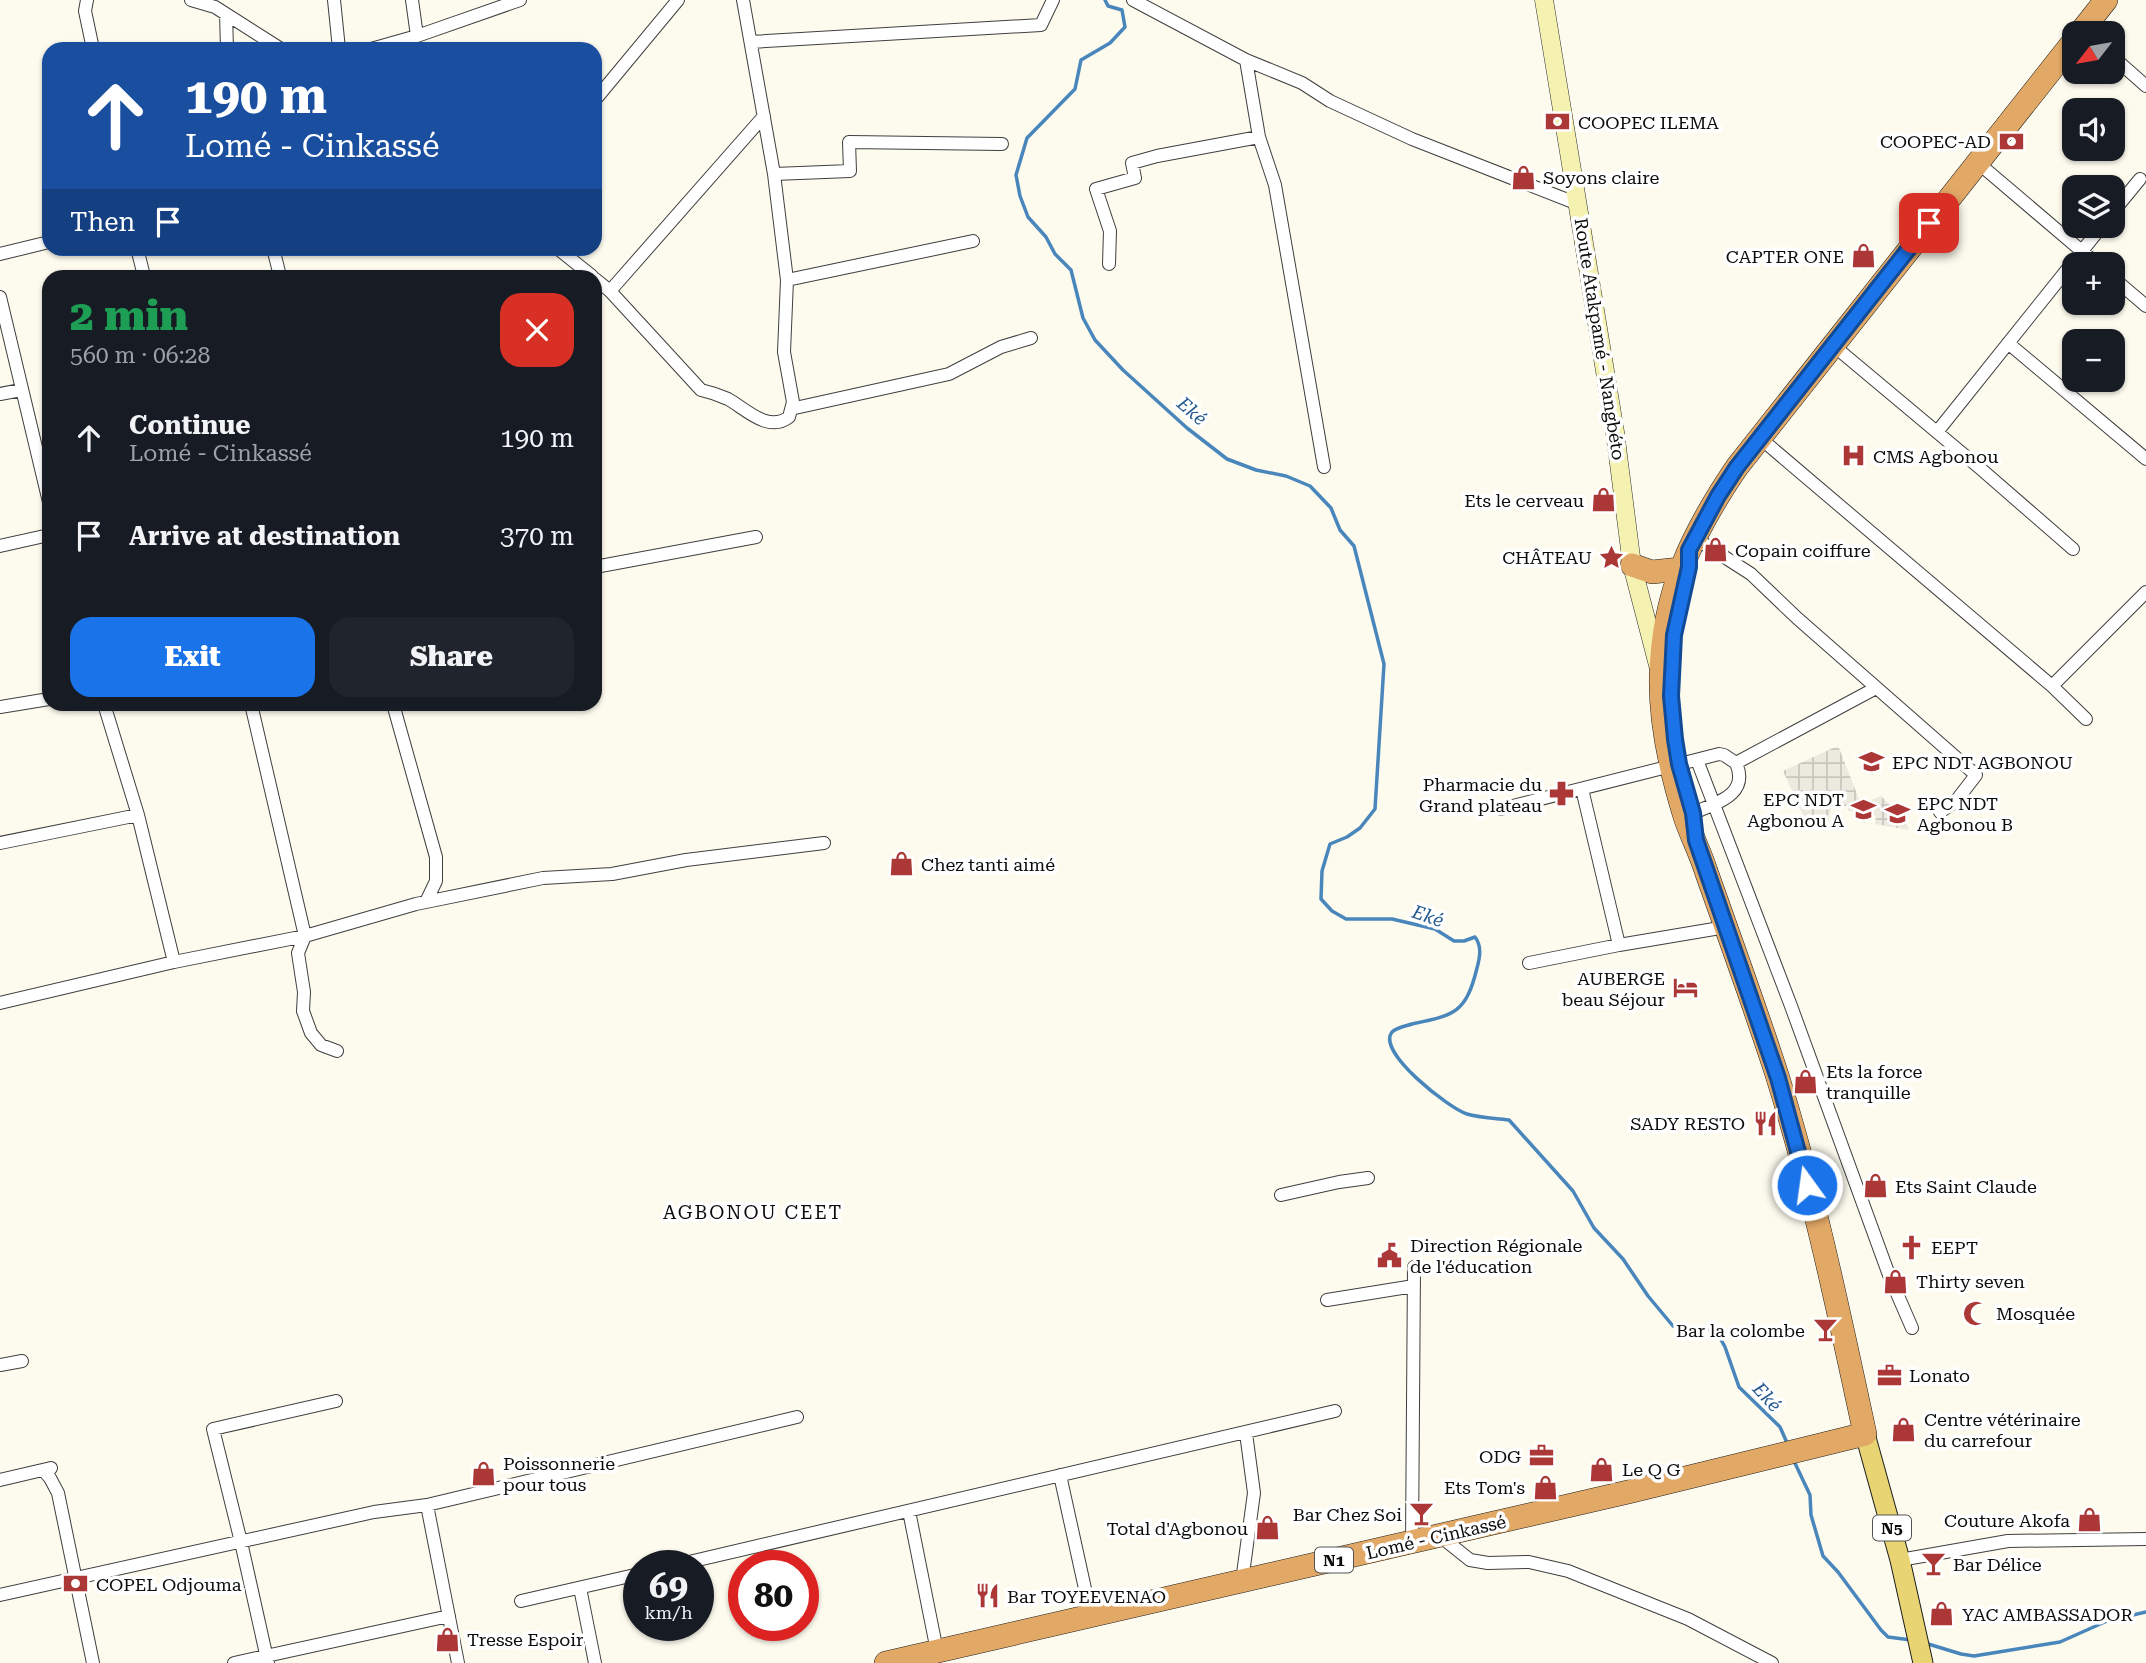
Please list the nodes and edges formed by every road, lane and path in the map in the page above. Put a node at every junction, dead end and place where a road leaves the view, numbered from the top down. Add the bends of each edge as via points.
1 (87, 0) edge
2 (191, 0) edge
3 (334, 0) edge
4 (412, 0) edge
5 (520, 0) edge
6 (678, 0) edge
7 (743, 0) edge
8 (1053, 0) edge
9 (1133, 0) edge
10 (1544, 0) edge
11 (2106, 0) edge
12 (218, 7) edge
13 (2090, 21) edge
14 (417, 36) junction
15 (92, 42) edge
16 (226, 42) edge
17 (270, 42) edge
18 (338, 42) edge
19 (396, 42) edge
20 (751, 42) junction
21 (2062, 56) edge
22 (1246, 60) junction
23 (2125, 67) edge
24 (2146, 86) edge
25 (602, 92) edge
26 (764, 116) junction
27 (1259, 137) junction
28 (1002, 144) dead end
29 (1977, 162) junction
30 (774, 174) junction
31 (2140, 179) dead end
32 (2125, 197) edge
33 (1578, 204) junction
34 (2092, 238) edge
35 (973, 241) dead end
36 (42, 245) edge
37 (2081, 251) junction
38 (0, 254) edge
39 (567, 256) edge
40 (1110, 264) dead end
41 (584, 270) edge
42 (787, 280) junction
43 (602, 284) edge
44 (2125, 288) edge
45 (610, 291) junction
46 (0, 297) edge
47 (2146, 306) edge
48 (1031, 338) dead end
49 (2008, 343) junction
50 (1834, 346) junction
51 (22, 390) junction
52 (0, 394) edge
53 (795, 408) dead end
54 (1937, 432) junction
55 (1760, 438) junction
56 (2146, 458) edge
57 (1324, 467) dead end
58 (42, 473) edge
59 (42, 537) edge
60 (756, 537) dead end
61 (0, 546) edge
62 (2073, 549) dead end
63 (1688, 552) junction
64 (1632, 565) junction
65 (602, 566) edge
66 (2143, 600) edge
67 (1661, 677) junction
68 (2052, 686) junction
69 (1876, 688) junction
70 (42, 700) edge
71 (0, 708) edge
72 (106, 711) edge
73 (253, 711) edge
74 (395, 711) edge
75 (2087, 719) dead end
76 (1683, 763) junction
77 (1736, 763) junction
78 (1583, 789) junction
79 (1714, 803) junction
80 (1501, 809) dead end
81 (1940, 812) dead end
82 (1693, 813) junction
83 (138, 815) junction
84 (1696, 840) junction
85 (0, 843) edge
86 (824, 843) dead end
87 (426, 902) junction
88 (1726, 926) junction
89 (305, 936) junction
90 (1619, 945) junction
91 (174, 962) junction
92 (1529, 963) dead end
93 (0, 1003) edge
94 (337, 1051) dead end
95 (1368, 1178) dead end
96 (1281, 1195) dead end
97 (1414, 1267) dead end
98 (1414, 1286) junction
99 (1327, 1300) dead end
100 (1912, 1328) dead end
101 (22, 1361) dead end
102 (0, 1365) edge
103 (336, 1401) dead end
104 (1335, 1411) dead end
105 (797, 1417) dead end
106 (1245, 1433) junction
107 (1865, 1434) junction
108 (1060, 1475) junction
109 (0, 1480) edge
110 (427, 1505) junction
111 (909, 1511) junction
112 (1440, 1536) junction
113 (2146, 1539) edge
114 (241, 1542) junction
115 (1412, 1543) junction
116 (714, 1556) edge
117 (1900, 1560) junction
118 (77, 1577) junction
119 (623, 1578) edge
120 (1242, 1581) junction
121 (580, 1588) junction
122 (0, 1595) edge
123 (521, 1601) dead end
124 (449, 1616) junction
125 (1091, 1616) junction
126 (937, 1651) junction
127 (267, 1659) edge
128 (1922, 1661) edge
129 (93, 1663) edge
130 (234, 1663) edge
131 (458, 1663) edge
132 (594, 1663) edge
133 (886, 1663) edge
134 (1772, 1663) edge

1 - 15 street
2 - 12 street
3 - 18 street
4 - 14 street
5 - 14 street
6 - 25 street
7 - 20 street
8 - 20 street via 1041,25
9 - 22 street
10 - 33 main road, Route Atakpamé - Nangbéto
11 - 13 highway
12 - 16 street
12 - 17 street
14 - 19 street
20 - 26 street
21 - 29 highway
22 - 27 street
22 - 33 street via 1412,139
23 - 24 street
26 - 30 street
26 - 45 street
27 - 40 street via 1132,163 1135,178 1096,189 1110,231
27 - 57 street via 1275,185
28 - 30 street via 849,142 850,171
29 - 37 street
29 - 50 highway
30 - 42 street
31 - 32 street
33 - 64 main road, Route Atakpamé - Nangbéto
34 - 37 street
35 - 42 street
36 - 38 street
37 - 49 street
39 - 41 street
42 - 45 street via 783,352 793,402 789,417 778,423 763,421 730,400 701,390
43 - 45 street
44 - 47 street
46 - 51 street
48 - 53 street via 982,355 949,374
49 - 54 street
49 - 56 street
50 - 54 street
50 - 55 highway
51 - 52 street
51 - 58 street
54 - 62 street
55 - 63 highway via 1718,496
55 - 68 street
59 - 61 street
60 - 65 street
63 - 64 highway via 1652,572
63 - 67 highway via 1665,628
63 - 69 street via 1751,574
63 - 76 highway via 1671,657 1672,716
64 - 67 main road, Route Atakpamé - Nangbéto
66 - 68 street
67 - 76 highway via 1661,698
68 - 75 street
69 - 77 street
69 - 81 street via 1976,775 1956,801
70 - 71 street
72 - 83 street
73 - 89 street
74 - 87 street via 436,857 436,881
76 - 77 street via 1719,754
76 - 78 street
76 - 79 street
76 - 82 highway
76 - 84 highway via 1685,816
77 - 79 street via 1741,778 1738,788
78 - 80 street
78 - 90 street
79 - 82 street
79 - 100 street
82 - 84 highway
83 - 85 street
83 - 91 street
84 - 88 highway
86 - 87 street via 612,874 543,878
87 - 89 street
88 - 90 street
88 - 107 highway via 1793,1132
89 - 91 street
89 - 94 street via 298,953 303,1011 321,1045
90 - 92 street
91 - 93 street
95 - 96 street
97 - 98 street
98 - 99 street
98 - 115 street
101 - 102 street
103 - 114 street via 213,1429
104 - 106 street
105 - 110 street
106 - 108 street
106 - 120 street via 1254,1493
107 - 112 highway, Lomé - Cinkassé / N1
107 - 117 main road, N5
108 - 111 street
108 - 125 street
109 - 118 street via 47,1469 58,1493
110 - 114 street
110 - 124 street
111 - 116 street
111 - 126 street
112 - 115 highway, Lomé - Cinkassé / N1
112 - 134 street via 1470,1560 1529,1562 1568,1570 1688,1619
113 - 117 street via 2008,1541
114 - 118 street
114 - 127 street
115 - 120 highway, Lomé - Cinkassé / N1
117 - 128 main road, N5
118 - 122 street
118 - 129 street
119 - 121 street
120 - 125 highway, Lomé - Cinkassé / N1
121 - 123 street
121 - 132 street
124 - 127 street
124 - 131 street
125 - 126 highway, Lomé - Cinkassé / N1
126 - 133 highway, Lomé - Cinkassé / N1
127 - 130 street

